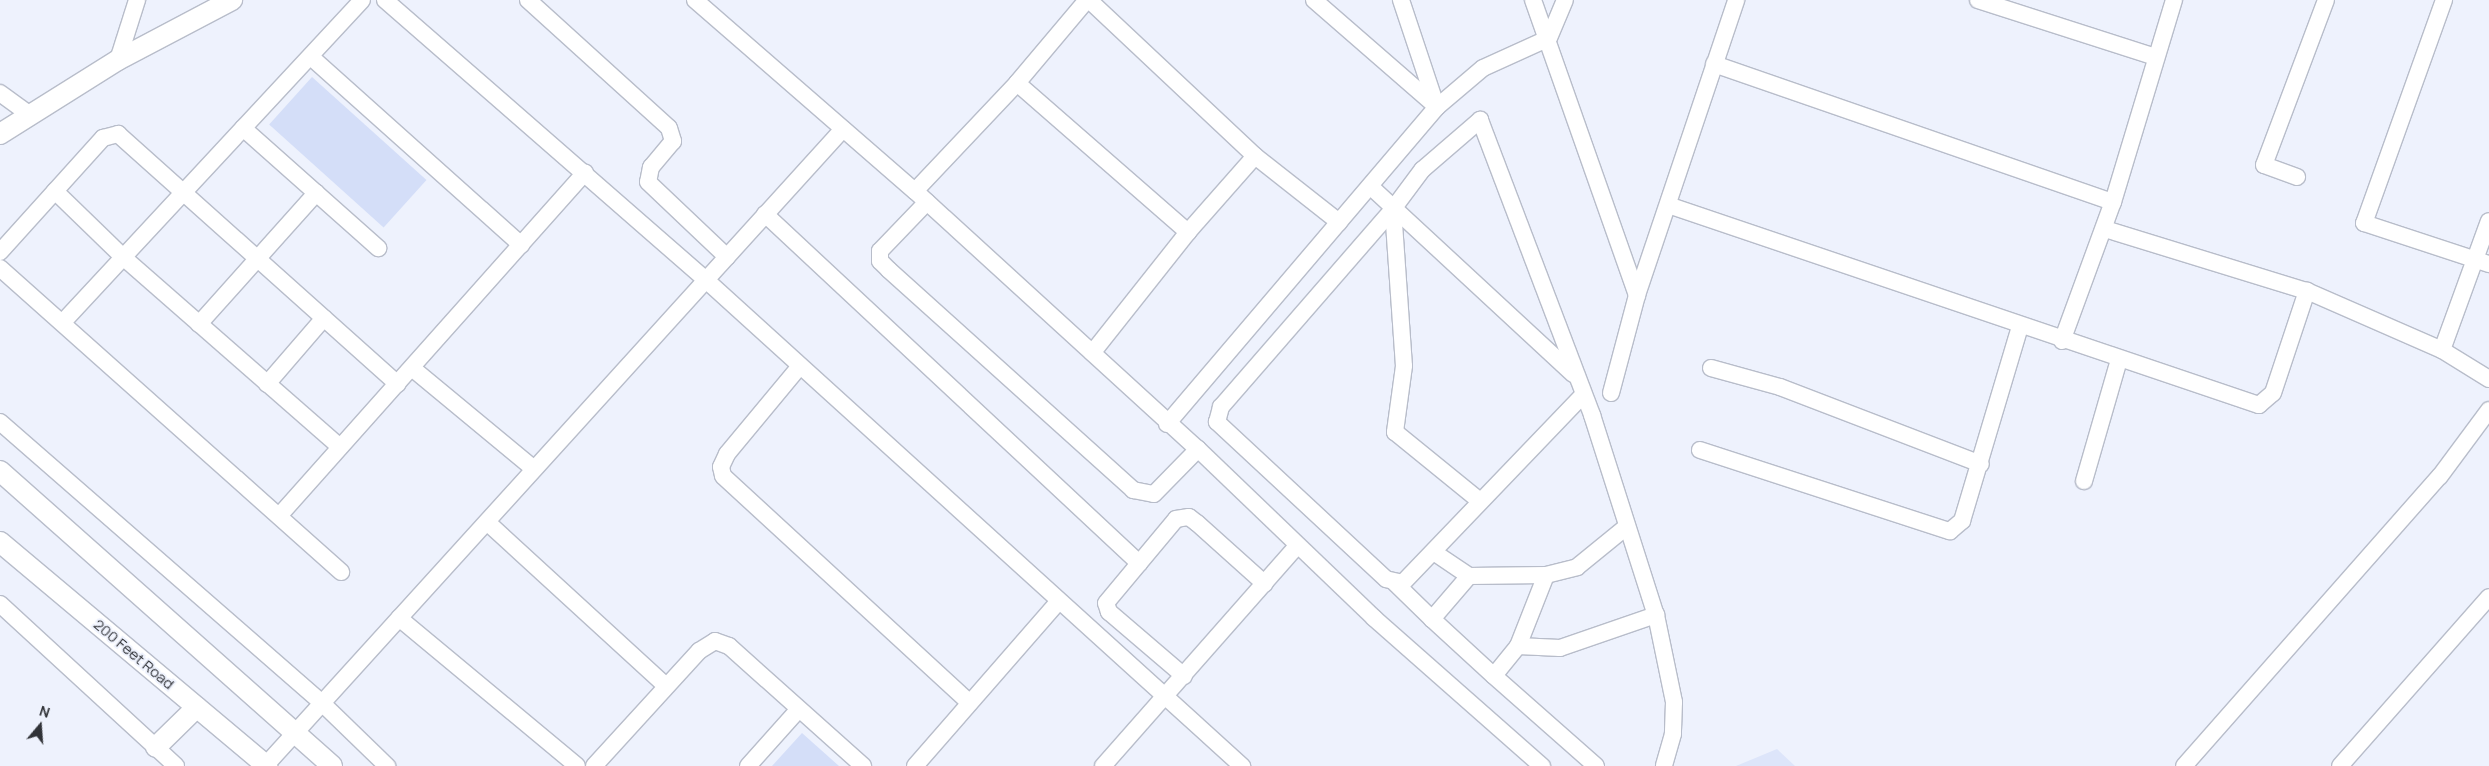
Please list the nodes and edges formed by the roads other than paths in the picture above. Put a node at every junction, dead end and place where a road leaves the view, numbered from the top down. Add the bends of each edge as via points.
1 (137, 0) edge
2 (232, 0) edge
3 (362, 0) edge
4 (384, 0) edge
5 (528, 0) edge
6 (695, 0) edge
7 (1088, 0) edge
8 (1314, 0) edge
9 (1401, 0) edge
10 (1533, 0) edge
11 (1565, 0) edge
12 (1736, 0) edge
13 (1978, 0) edge
14 (2174, 0) edge
15 (2326, 0) edge
16 (2444, 0) edge
17 (1549, 38) junction
18 (2156, 56) junction
19 (311, 57) junction
20 (118, 60) junction
21 (1714, 64) junction
22 (1017, 83) junction
23 (0, 93) edge
24 (1437, 107) junction
25 (30, 115) junction
26 (243, 128) junction
27 (843, 129) junction
28 (0, 134) edge
29 (1255, 156) junction
30 (585, 173) junction
31 (2297, 177) dead end
32 (1370, 186) junction
33 (55, 191) junction
34 (316, 193) junction
35 (182, 194) junction
36 (921, 197) junction
37 (2113, 202) junction
38 (1668, 205) junction
39 (1393, 209) junction
40 (765, 214) junction
41 (2489, 221) edge
42 (1338, 222) junction
43 (2104, 229) junction
44 (1188, 232) junction
45 (521, 245) junction
46 (378, 248) dead end
47 (0, 252) edge
48 (124, 257) junction
49 (727, 257) junction
50 (255, 258) junction
51 (2482, 261) edge
52 (0, 268) edge
53 (706, 280) junction
54 (2307, 291) junction
55 (1638, 295) junction
56 (324, 318) junction
57 (63, 322) junction
58 (199, 324) junction
59 (2020, 327) junction
60 (2062, 341) junction
61 (2442, 350) junction
62 (1092, 354) junction
63 (2120, 360) junction
64 (800, 366) junction
65 (412, 368) junction
66 (1712, 368) dead end
67 (1575, 376) junction
68 (2489, 379) edge
69 (267, 384) junction
70 (398, 384) junction
71 (1611, 393) dead end
72 (1583, 395) junction
73 (2489, 410) edge
74 (0, 422) edge
75 (1167, 424) junction
76 (340, 447) junction
77 (1198, 449) junction
78 (1700, 450) dead end
79 (1981, 464) junction
80 (534, 470) junction
81 (0, 471) edge
82 (2084, 481) dead end
83 (1480, 501) junction
84 (278, 516) junction
85 (487, 522) junction
86 (1626, 527) junction
87 (0, 542) edge
88 (1297, 546) junction
89 (1435, 553) junction
90 (1139, 563) junction
91 (341, 572) dead end
92 (1546, 575) junction
93 (1469, 576) junction
94 (1394, 582) junction
95 (1264, 584) junction
96 (2489, 597) edge
97 (1059, 601) junction
98 (0, 604) edge
99 (1656, 615) junction
100 (399, 618) junction
101 (1432, 619) junction
102 (1518, 646) junction
103 (1184, 676) junction
104 (1494, 676) junction
105 (666, 686) junction
106 (1166, 696) junction
107 (970, 703) junction
108 (322, 704) junction
109 (197, 707) junction
110 (799, 709) junction
111 (296, 732) junction
112 (156, 748) junction
113 (176, 766) edge
114 (266, 766) edge
115 (332, 766) edge
116 (386, 766) edge
117 (577, 766) edge
118 (594, 766) edge
119 (748, 766) edge
120 (863, 766) edge
121 (915, 766) edge
122 (1104, 766) edge
123 (1242, 766) edge
124 (1542, 766) edge
125 (1596, 766) edge
126 (1664, 766) edge
127 (2184, 766) edge
128 (2340, 766) edge

1 - 20 street
2 - 20 street
3 - 19 street
4 - 30 street
5 - 49 street via 669,128 673,141 651,167 648,182
6 - 27 street
7 - 22 street
7 - 29 street
8 - 24 street
9 - 24 street
10 - 17 street
11 - 17 street
12 - 21 street
13 - 18 street
14 - 18 street
15 - 31 street via 2264,165
16 - 51 street via 2364,222
17 - 24 street via 1483,68
17 - 55 street
18 - 37 street
19 - 26 street
19 - 45 street
20 - 25 street
21 - 37 street
21 - 38 street
22 - 36 street
22 - 44 street
23 - 25 street
24 - 32 street
25 - 28 street
26 - 34 street
26 - 35 street
27 - 36 street
27 - 40 street
29 - 42 street
29 - 44 street
30 - 45 street
30 - 53 street
32 - 39 street
32 - 42 street
33 - 35 street via 110,133 127,141
33 - 47 street
33 - 48 street
34 - 46 street
34 - 50 street
35 - 48 street
35 - 50 street
36 - 62 street
36 - 77 street via 880,251 880,261 889,270 1133,490 1154,494
37 - 43 street
38 - 55 street
38 - 59 street
39 - 67 street
39 - 67 street via 1422,170 1480,120
39 - 83 street via 1405,377 1395,432
39 - 94 street via 1221,406 1217,422
40 - 49 street
40 - 90 street
41 - 51 street
42 - 75 street
43 - 54 street
43 - 60 street
44 - 62 street
45 - 65 street
48 - 57 street
48 - 58 street
49 - 53 street
50 - 56 street
50 - 58 street
51 - 61 street
52 - 57 street
53 - 64 street
53 - 80 street
54 - 61 street
54 - 63 street via 2266,402 2247,402
55 - 71 street
56 - 69 street
56 - 70 street
57 - 84 street
58 - 69 street
59 - 60 street
59 - 79 street
60 - 63 street
61 - 68 street
62 - 75 street
63 - 82 street
64 - 97 street
64 - 107 street via 727,454 721,467 723,476
65 - 70 street
65 - 80 street
66 - 79 street via 1780,387
67 - 72 street
69 - 76 street
70 - 76 street
72 - 83 street
72 - 86 street
73 - 127 street via 2440,476
74 - 108 street
75 - 77 street
76 - 84 street
77 - 88 street
78 - 79 street via 1950,531 1962,521
80 - 85 street
81 - 111 street
83 - 89 street
84 - 91 street
85 - 100 street
85 - 105 street
86 - 92 street via 1577,567
86 - 99 street
87 - 109 street, 200 Feet Road
88 - 95 street
88 - 124 street
89 - 93 street
89 - 94 street via 1412,577
90 - 95 street via 1176,519 1189,517
90 - 103 street via 1108,598 1109,612
92 - 93 street
92 - 102 street
93 - 101 street
94 - 101 street
95 - 103 street
96 - 128 street
97 - 106 street
97 - 107 street
98 - 112 street
99 - 102 street via 1560,648
99 - 126 street via 1674,702 1673,734
100 - 108 street
100 - 117 street
101 - 104 street
102 - 104 street
103 - 106 street
104 - 125 street
105 - 110 street via 707,643 715,641 729,646
105 - 118 street
106 - 122 street
106 - 123 street
107 - 121 street
108 - 111 street
108 - 116 street
109 - 112 street
109 - 114 street, 200 Feet Road
110 - 119 street
110 - 120 street
111 - 114 street
111 - 115 street
112 - 113 street

